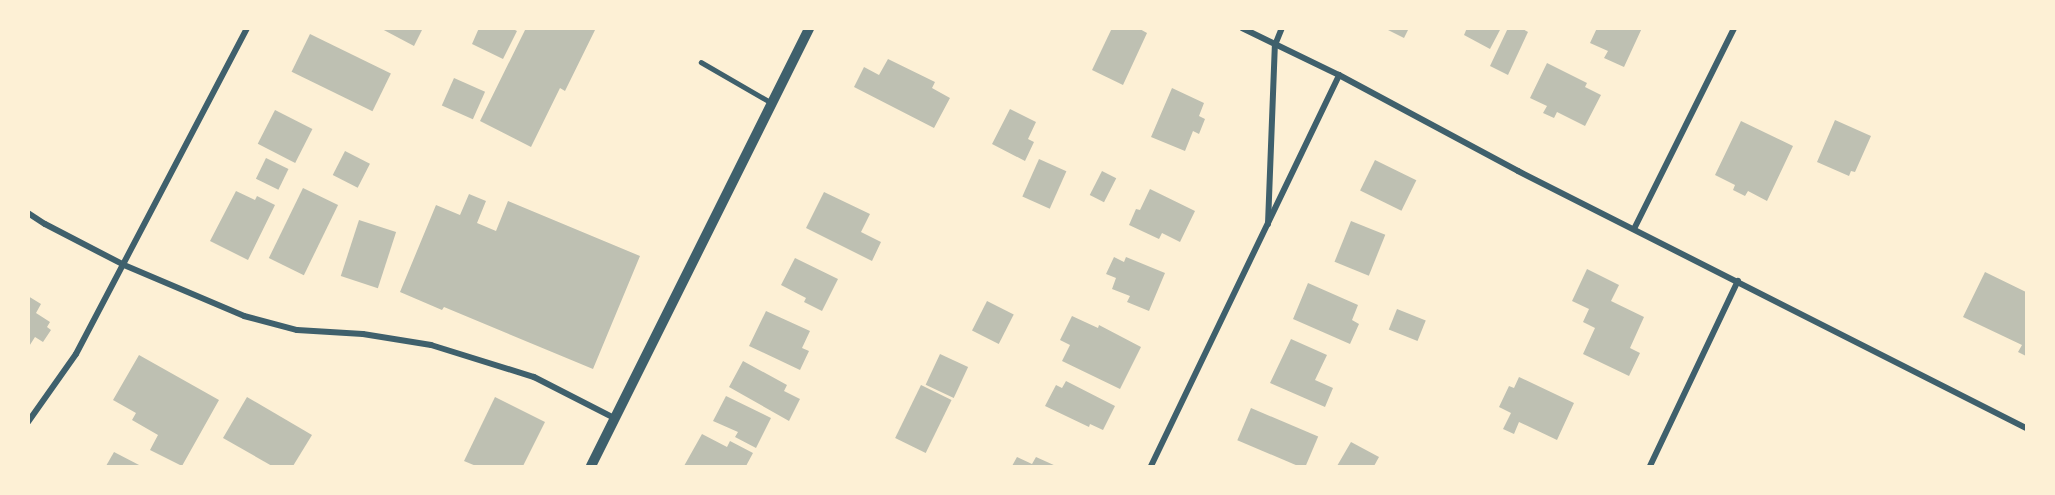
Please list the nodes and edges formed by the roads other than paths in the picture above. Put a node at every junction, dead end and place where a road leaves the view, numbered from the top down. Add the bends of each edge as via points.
1 (247, 28) edge
2 (809, 28) edge
3 (1242, 28) edge
4 (1282, 28) edge
5 (1734, 28) edge
6 (1275, 45) junction
7 (701, 62) dead end
8 (1339, 75) junction
9 (772, 103) junction
10 (28, 213) edge
11 (1268, 227) junction
12 (1634, 229) junction
13 (124, 265) junction
14 (1738, 281) junction
15 (616, 419) junction
16 (28, 422) edge
17 (2026, 428) edge
18 (591, 466) edge
19 (1151, 466) edge
20 (1650, 466) edge

1 - 13 street
2 - 9 street
3 - 6 street
4 - 6 street
5 - 12 street
6 - 8 street
6 - 11 street
7 - 9 lane
8 - 11 street
8 - 12 street
9 - 15 street
10 - 13 street
11 - 19 street
12 - 14 street
13 - 15 street via 244,316 297,330 363,334 431,345 534,376
13 - 16 street via 76,354
14 - 17 street
14 - 20 street
15 - 18 street

